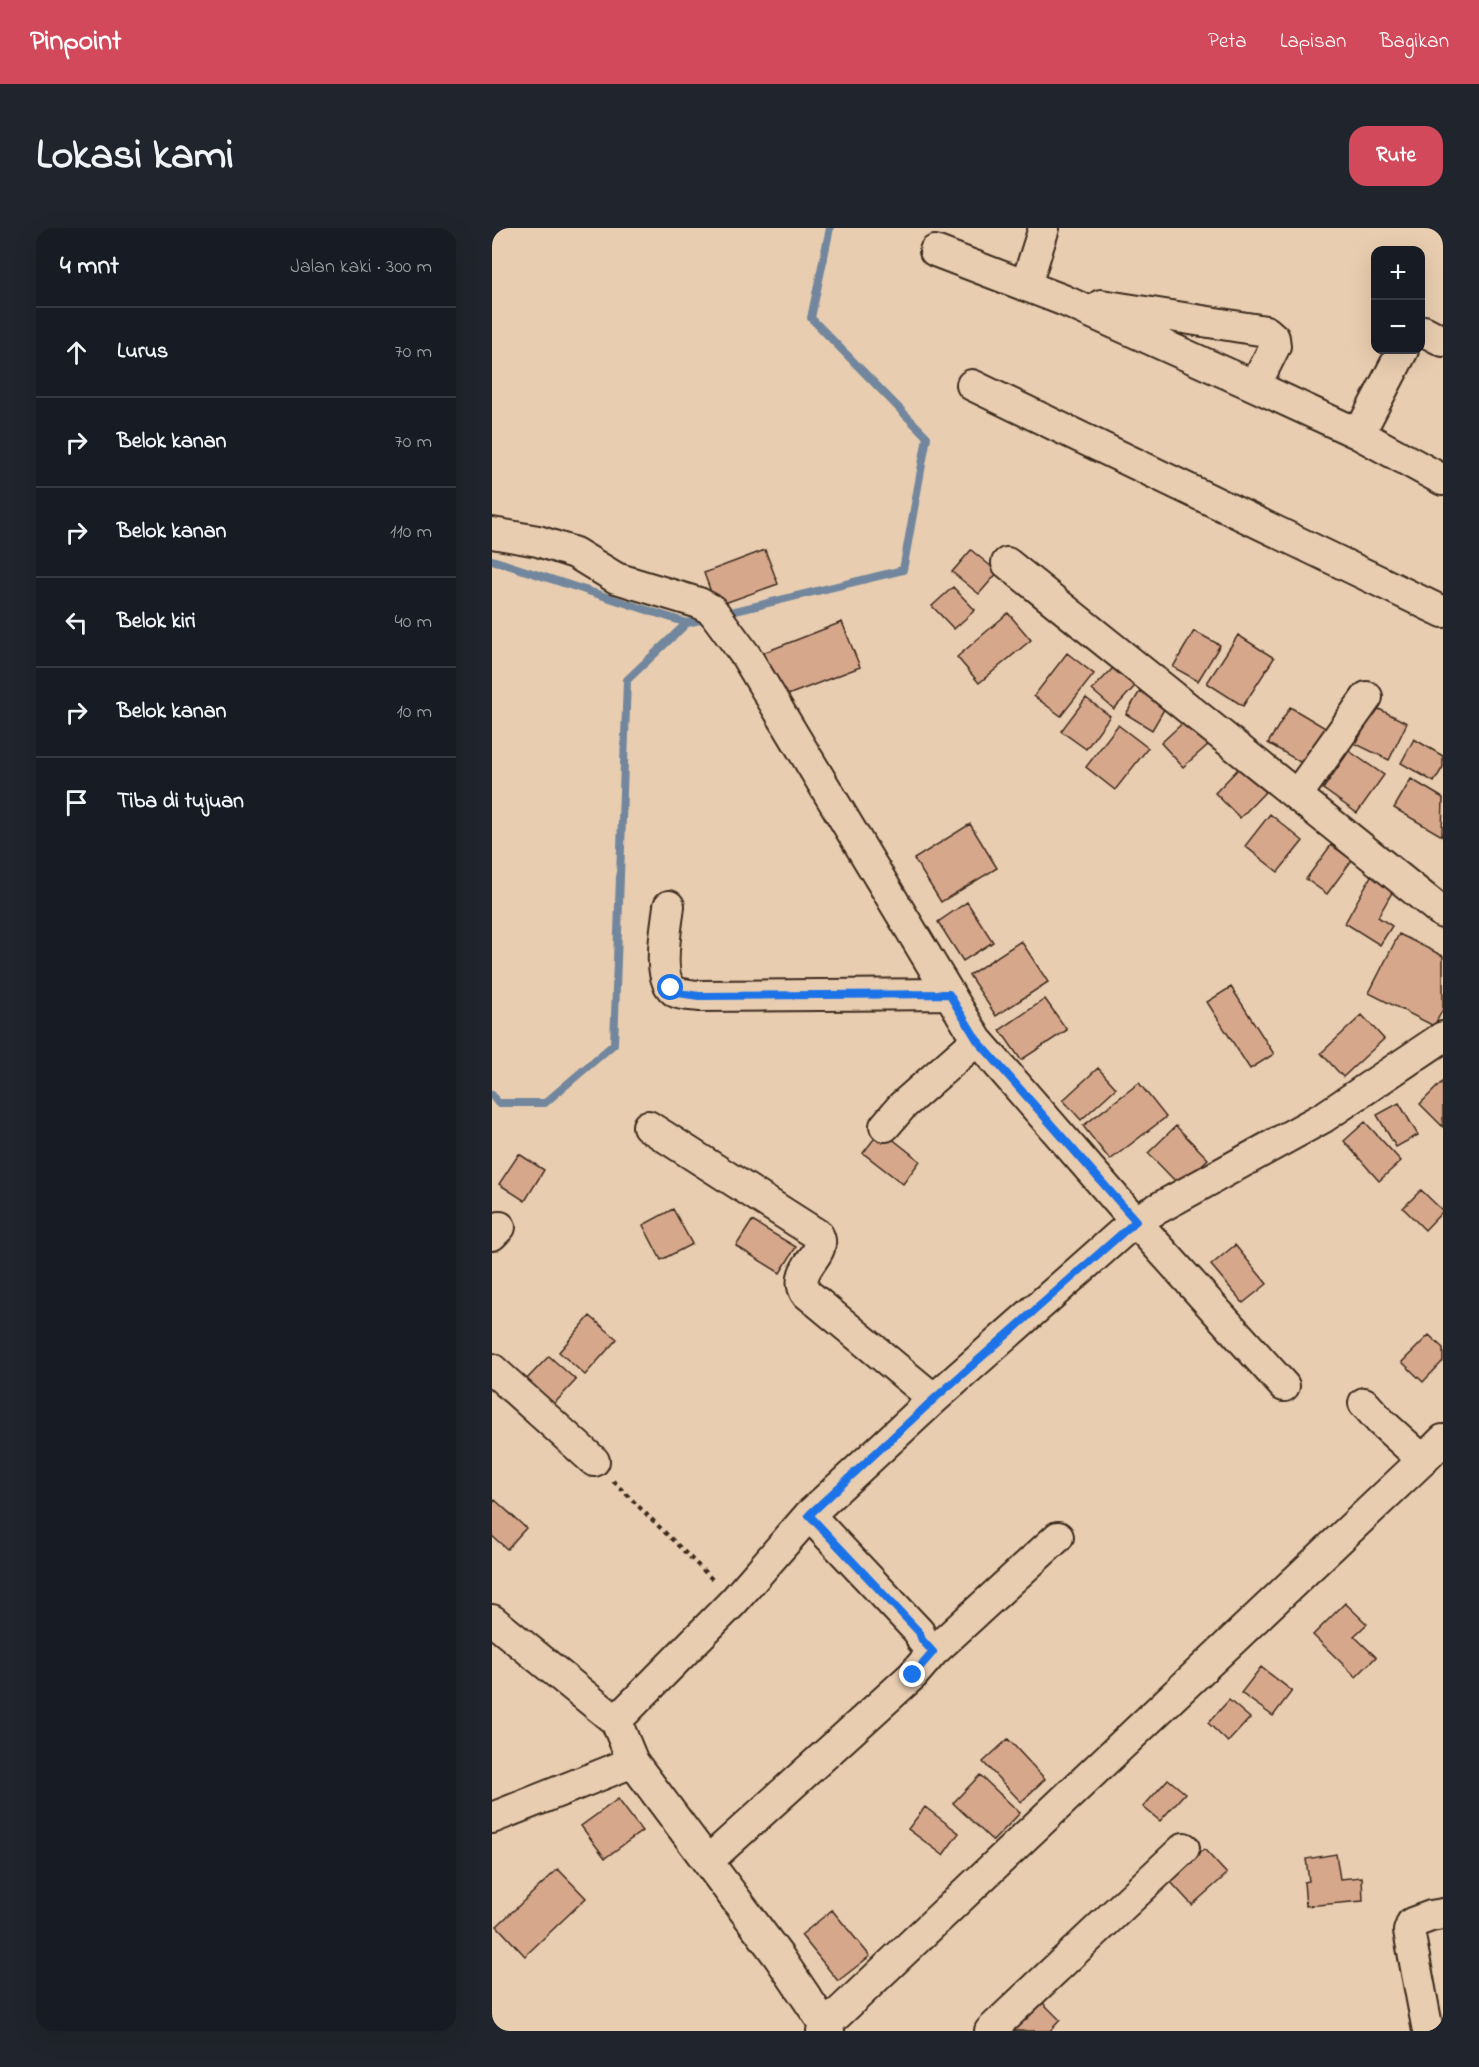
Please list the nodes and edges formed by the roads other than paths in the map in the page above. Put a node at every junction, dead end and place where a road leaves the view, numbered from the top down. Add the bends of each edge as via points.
1 (1044, 228) edge
2 (935, 251) dead end
3 (1026, 285) junction
4 (1063, 300) junction
5 (1425, 332) edge
6 (1443, 341) edge
7 (1401, 354) edge
8 (972, 385) dead end
9 (1255, 386) junction
10 (1359, 434) junction
11 (1443, 480) edge
12 (492, 533) edge
13 (1007, 563) dead end
14 (1443, 612) edge
15 (1367, 697) dead end
16 (1297, 795) junction
17 (669, 906) dead end
18 (1443, 913) edge
19 (949, 994) junction
20 (1443, 1037) edge
21 (977, 1040) junction
22 (648, 1126) dead end
23 (885, 1126) dead end
24 (1136, 1221) junction
25 (492, 1369) edge
26 (1284, 1386) dead end
27 (934, 1399) junction
28 (1364, 1403) dead end
29 (1433, 1450) edge
30 (594, 1461) road end
31 (809, 1515) junction
32 (1058, 1537) dead end
33 (492, 1620) edge
34 (933, 1652) junction
35 (616, 1720) junction
36 (633, 1762) junction
37 (492, 1818) edge
38 (1184, 1848) dead end
39 (708, 1861) junction
40 (1443, 1914) edge
41 (825, 2030) edge
42 (990, 2031) edge
43 (1428, 2031) edge

1 - 3 street
2 - 3 street
3 - 4 street
4 - 9 street
4 - 9 street via 1266,331 1274,338 1275,346
5 - 6 street
7 - 10 street
8 - 14 street
9 - 10 street
10 - 11 street
12 - 19 street via 574,553 616,578 712,610 746,656
13 - 16 street
15 - 16 street
16 - 18 street
17 - 19 street via 664,972 671,988 678,993
19 - 21 street
20 - 24 street via 1324,1117
21 - 23 street via 902,1106
21 - 24 street
22 - 27 street via 818,1235 819,1248 802,1276 805,1292
24 - 26 street
24 - 27 street
25 - 30 street
27 - 31 street
28 - 29 street via 1381,1422
29 - 41 street
31 - 34 street via 919,1632
31 - 35 street via 734,1601
32 - 34 street
33 - 35 street
34 - 39 street via 913,1675
35 - 36 street
36 - 37 street
36 - 39 street
38 - 42 street
39 - 41 street via 779,1957
40 - 43 street via 1412,1923 1409,1931

